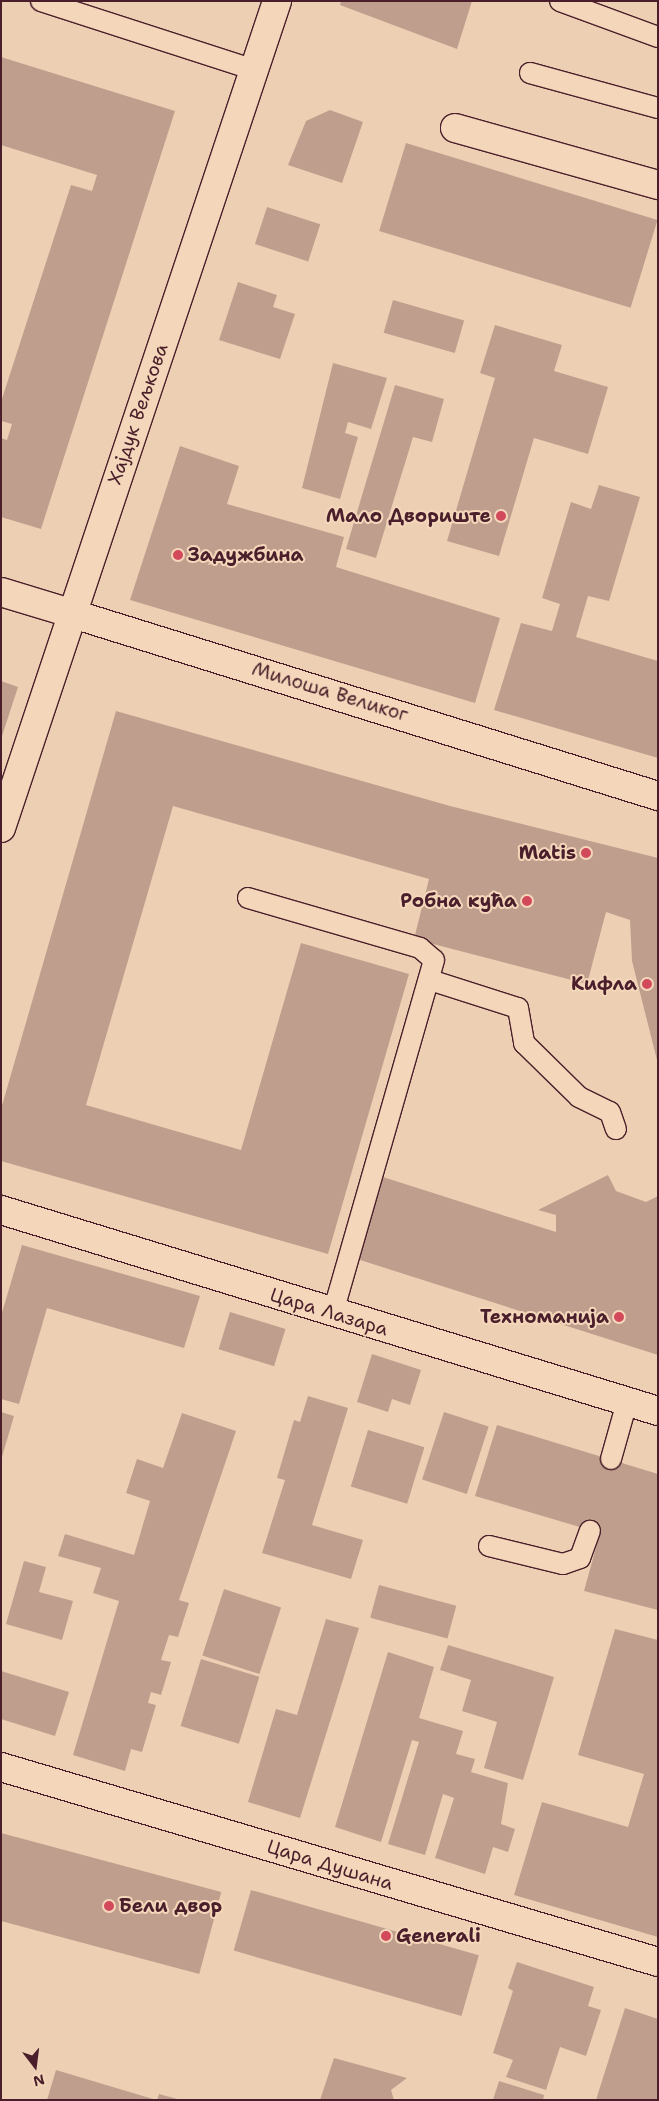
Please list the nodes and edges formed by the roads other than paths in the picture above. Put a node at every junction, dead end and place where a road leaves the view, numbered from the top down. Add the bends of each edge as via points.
1 (41, 1) edge
2 (277, 1) edge
3 (560, 1) edge
4 (658, 37) edge
5 (255, 70) junction
6 (530, 73) dead end
7 (658, 108) edge
8 (455, 128) dead end
9 (658, 185) edge
10 (1, 592) edge
11 (70, 613) junction
12 (658, 796) edge
13 (1, 828) edge
14 (248, 898) dead end
15 (430, 980) junction
16 (616, 1129) dead end
17 (1, 1210) edge
18 (333, 1313) junction
19 (627, 1402) junction
20 (658, 1411) edge
21 (611, 1459) dead end
22 (590, 1531) dead end
23 (489, 1546) dead end
24 (1, 1767) edge
25 (658, 1962) edge

1 - 5 lane
2 - 5 street, Хајдук Вељкова
3 - 4 lane
5 - 11 street, Хајдук Вељкова
6 - 7 lane
8 - 9 street
10 - 11 street, Милоша Великог
11 - 12 street, Милоша Великог
11 - 13 street, Хајдук Вељкова
14 - 15 lane via 420,948 434,960
15 - 16 lane via 518,1008 524,1043 580,1097 610,1112
15 - 18 lane
17 - 18 street, Цара Лазара
18 - 19 street, Цара Лазара
19 - 20 street, Цара Лазара
19 - 21 lane
22 - 23 lane via 580,1558 563,1564
24 - 25 street, Цара Душана

